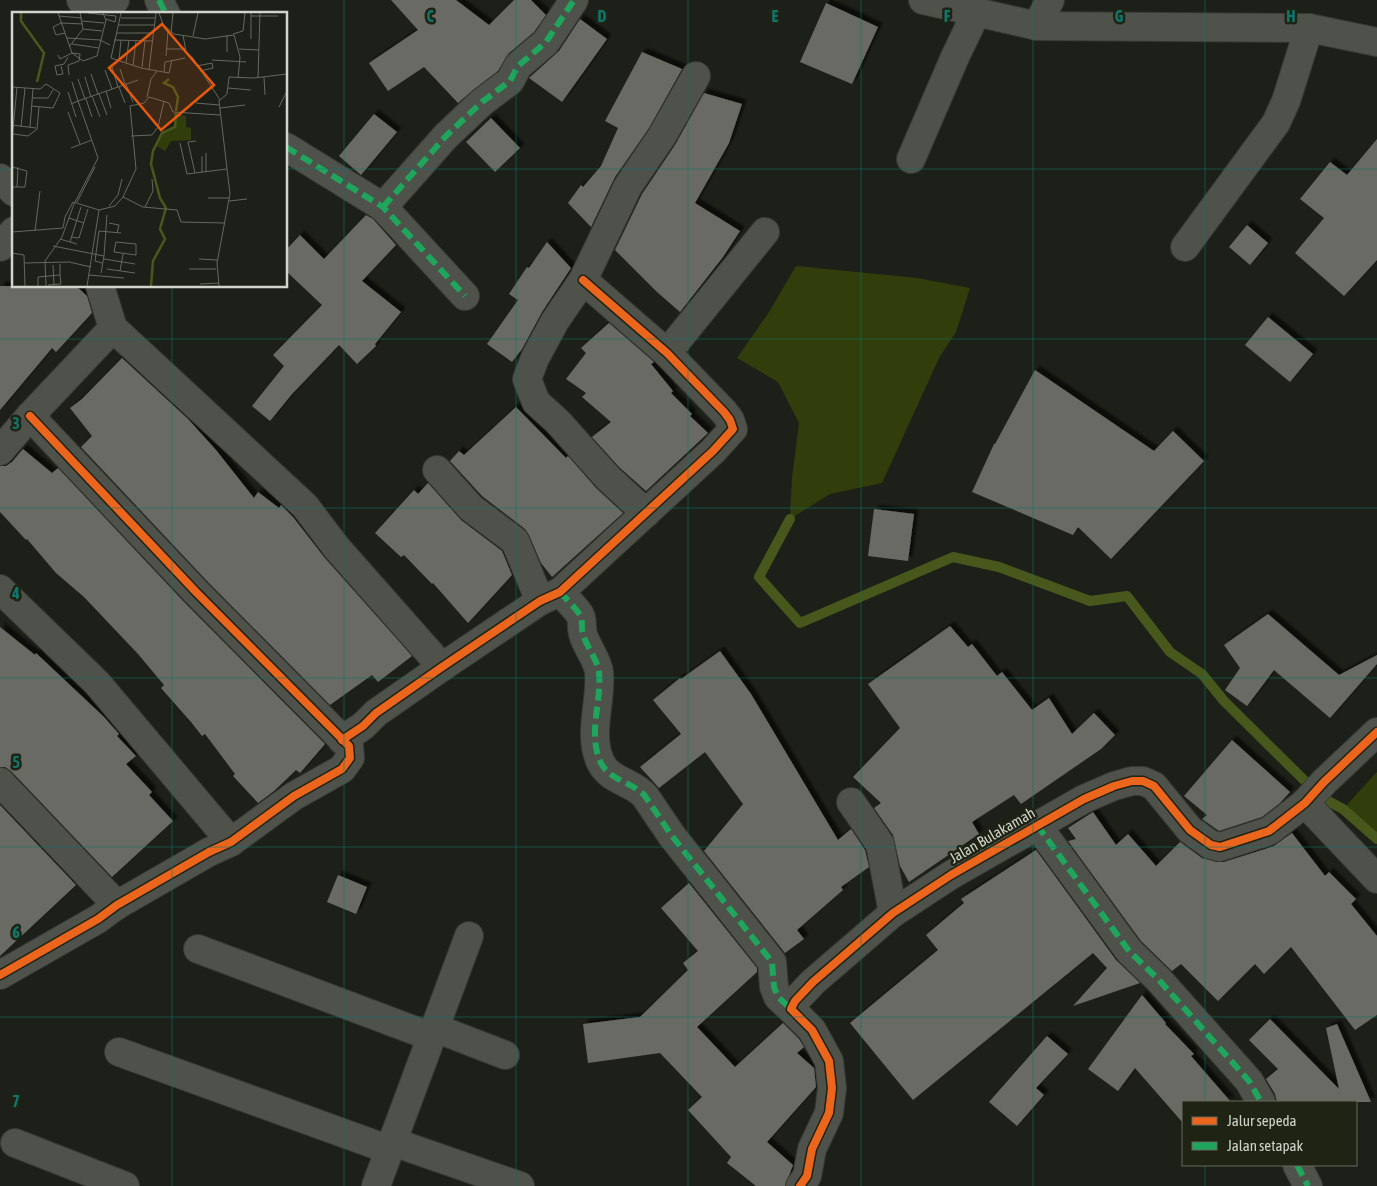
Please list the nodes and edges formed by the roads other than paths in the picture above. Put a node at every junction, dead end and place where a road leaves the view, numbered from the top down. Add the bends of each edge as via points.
1 (80, 0) edge
2 (115, 0) edge
3 (159, 0) edge
4 (574, 0) edge
5 (1050, 0) edge
6 (930, 1) edge
7 (165, 12) edge
8 (976, 13) junction
9 (1037, 26) junction
10 (1309, 28) junction
11 (1377, 42) edge
12 (696, 76) dead end
13 (288, 148) edge
14 (911, 159) dead end
15 (0, 178) edge
16 (12, 190) edge
17 (383, 207) junction
18 (765, 232) dead end
19 (12, 233) edge
20 (0, 247) edge
21 (1186, 247) dead end
22 (583, 280) junction
23 (101, 288) edge
24 (465, 296) dead end
25 (113, 328) junction
26 (667, 353) junction
27 (30, 416) junction
28 (0, 451) edge
29 (437, 470) dead end
30 (646, 513) junction
31 (0, 589) edge
32 (550, 596) junction
33 (442, 667) junction
34 (1377, 732) edge
35 (342, 740) junction
36 (0, 782) edge
37 (852, 802) dead end
38 (1305, 803) junction
39 (1037, 825) junction
40 (231, 842) junction
41 (1377, 879) edge
42 (116, 905) junction
43 (892, 913) junction
44 (469, 936) dead end
45 (198, 949) dead end
46 (2, 969) edge
47 (791, 1009) junction
48 (433, 1032) junction
49 (119, 1052) dead end
50 (506, 1055) dead end
51 (1260, 1101) edge
52 (15, 1143) dead end
53 (391, 1146) junction
54 (1297, 1166) edge
55 (125, 1186) edge
56 (376, 1186) edge
57 (520, 1186) edge
58 (800, 1186) edge
59 (1308, 1186) edge

1 - 2 street
3 - 7 street
4 - 17 street via 546,42 518,66 510,81 446,136
5 - 9 street
6 - 8 street
8 - 9 street
8 - 14 street
9 - 10 street
10 - 11 street
10 - 21 street via 1276,122
12 - 22 street via 662,136 628,186
13 - 17 street
15 - 16 street
17 - 24 street
18 - 26 street
19 - 20 street
22 - 26 street
22 - 30 street via 535,358 527,379 536,402
23 - 25 street
25 - 27 street
25 - 33 street via 304,506
26 - 30 street via 724,412 733,429
27 - 28 street
27 - 35 street via 196,592
29 - 32 street via 471,508 515,541
30 - 32 street
31 - 40 street via 97,683
32 - 33 street
32 - 47 street via 581,617 582,632 599,671 595,731 596,750 601,762 613,776 646,796 672,836 772,962 778,997
33 - 35 street
34 - 38 street, Jalan Bulakamah
35 - 40 street via 350,746 350,758 342,769 294,796
36 - 42 street
37 - 43 street via 880,844
38 - 39 street, Jalan Bulakamah via 1269,831 1220,848 1190,830 1154,786 1143,781 1114,786
38 - 41 street
39 - 43 street, Jalan Bulakamah
39 - 51 street via 1129,951 1250,1081
40 - 42 street
42 - 46 street via 98,920
43 - 47 street, Jalan Bulakamah via 813,982
44 - 48 street
45 - 48 street
47 - 58 street via 812,1030 829,1061 832,1088 830,1113 812,1149 807,1176
48 - 50 street
48 - 53 street
49 - 53 street
52 - 55 street
53 - 56 street
53 - 57 street
54 - 59 street

